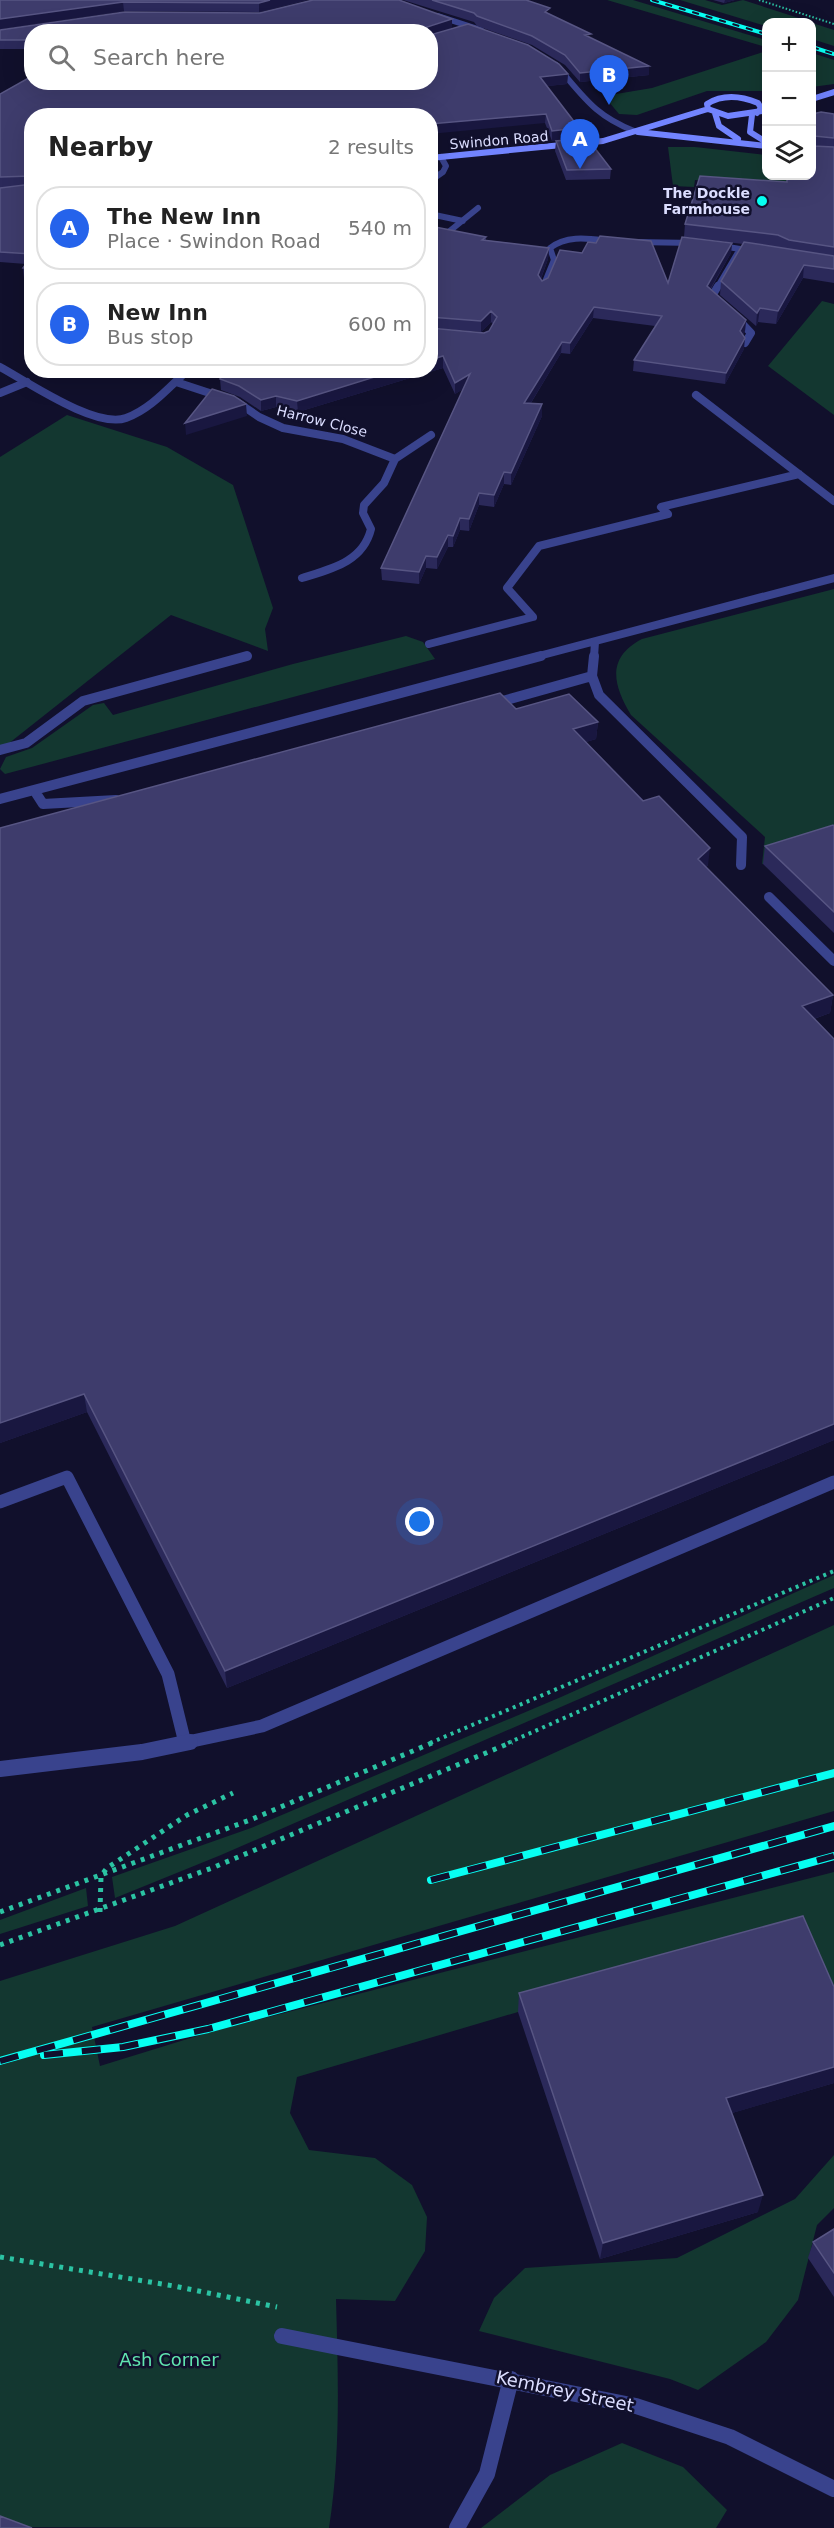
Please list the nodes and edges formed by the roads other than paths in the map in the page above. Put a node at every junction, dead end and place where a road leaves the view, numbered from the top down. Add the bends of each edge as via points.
1 (426, 12) edge
2 (472, 27) junction
3 (461, 30) edge
4 (492, 34) edge
5 (548, 59) edge
6 (833, 93) edge
7 (816, 94) edge
8 (762, 96) edge
9 (738, 97) junction
10 (816, 98) edge
11 (708, 109) junction
12 (762, 111) edge
13 (715, 113) junction
14 (755, 114) junction
15 (634, 131) junction
16 (762, 141) edge
17 (751, 144) junction
18 (762, 144) edge
19 (438, 157) edge
20 (441, 157) junction
21 (438, 175) edge
22 (478, 208) dead end
23 (438, 216) edge
24 (463, 221) junction
25 (455, 236) edge
26 (540, 248) edge
27 (550, 248) junction
28 (740, 249) junction
29 (752, 250) edge
30 (543, 288) edge
31 (714, 299) edge
32 (726, 310) edge
33 (745, 343) edge
34 (0, 367) edge
35 (180, 378) edge
36 (27, 382) junction
37 (176, 382) junction
38 (0, 393) edge
39 (696, 395) dead end
40 (431, 435) dead end
41 (395, 459) junction
42 (799, 474) junction
43 (834, 501) edge
44 (302, 578) dead end
45 (834, 578) edge
46 (595, 642) junction
47 (429, 644) dead end
48 (247, 657) dead end
49 (592, 676) junction
50 (483, 707) edge
51 (0, 750) edge
52 (34, 790) junction
53 (0, 799) edge
54 (122, 799) edge
55 (741, 865) dead end
56 (769, 897) dead end
57 (834, 961) edge
58 (834, 1482) edge
59 (0, 1502) edge
60 (185, 1743) junction
61 (0, 1768) edge
62 (282, 2336) road end
63 (511, 2379) junction
64 (834, 2489) edge
65 (457, 2528) edge

1 - 2 street
2 - 3 street
2 - 4 street
5 - 15 street via 562,69 597,112
6 - 7 main road
6 - 10 main road
8 - 9 main road
9 - 11 main road, Swindon Road via 712,100
9 - 14 main road via 759,104 761,108
11 - 13 main road
11 - 15 main road, Swindon Road
12 - 14 main road
13 - 14 main road via 736,117
13 - 17 main road via 715,122 722,130
14 - 16 main road via 750,132
15 - 17 main road
15 - 20 main road, Swindon Road via 579,145
17 - 18 main road
19 - 20 main road, Swindon Road
20 - 21 street via 446,166
22 - 24 street
23 - 24 street
24 - 25 street via 442,233
26 - 27 street
27 - 28 street via 559,242 583,238
27 - 30 street via 554,260
28 - 29 street
28 - 31 street
32 - 33 street via 750,328
34 - 36 street
35 - 37 street
36 - 37 street via 98,418 112,420 135,415
36 - 38 street
37 - 41 street, Harrow Close via 237,402 284,428 343,439
39 - 42 street
40 - 41 street
41 - 44 street via 384,483 364,505 363,513 372,529 367,545 350,560
42 - 43 street
42 - 47 street via 661,507 668,514 539,546 507,588 533,617
45 - 46 street
46 - 49 street
46 - 52 street
48 - 51 street via 83,701 26,743
49 - 50 street
49 - 55 street via 599,695 742,837
52 - 53 street
52 - 54 street via 43,804
56 - 57 street
58 - 60 street via 262,1726
59 - 60 street via 66,1477 168,1674
60 - 61 street via 142,1752
62 - 63 street, Kembrey Street
63 - 64 street, Kembrey Street via 636,2406 730,2437
63 - 65 street via 487,2474

